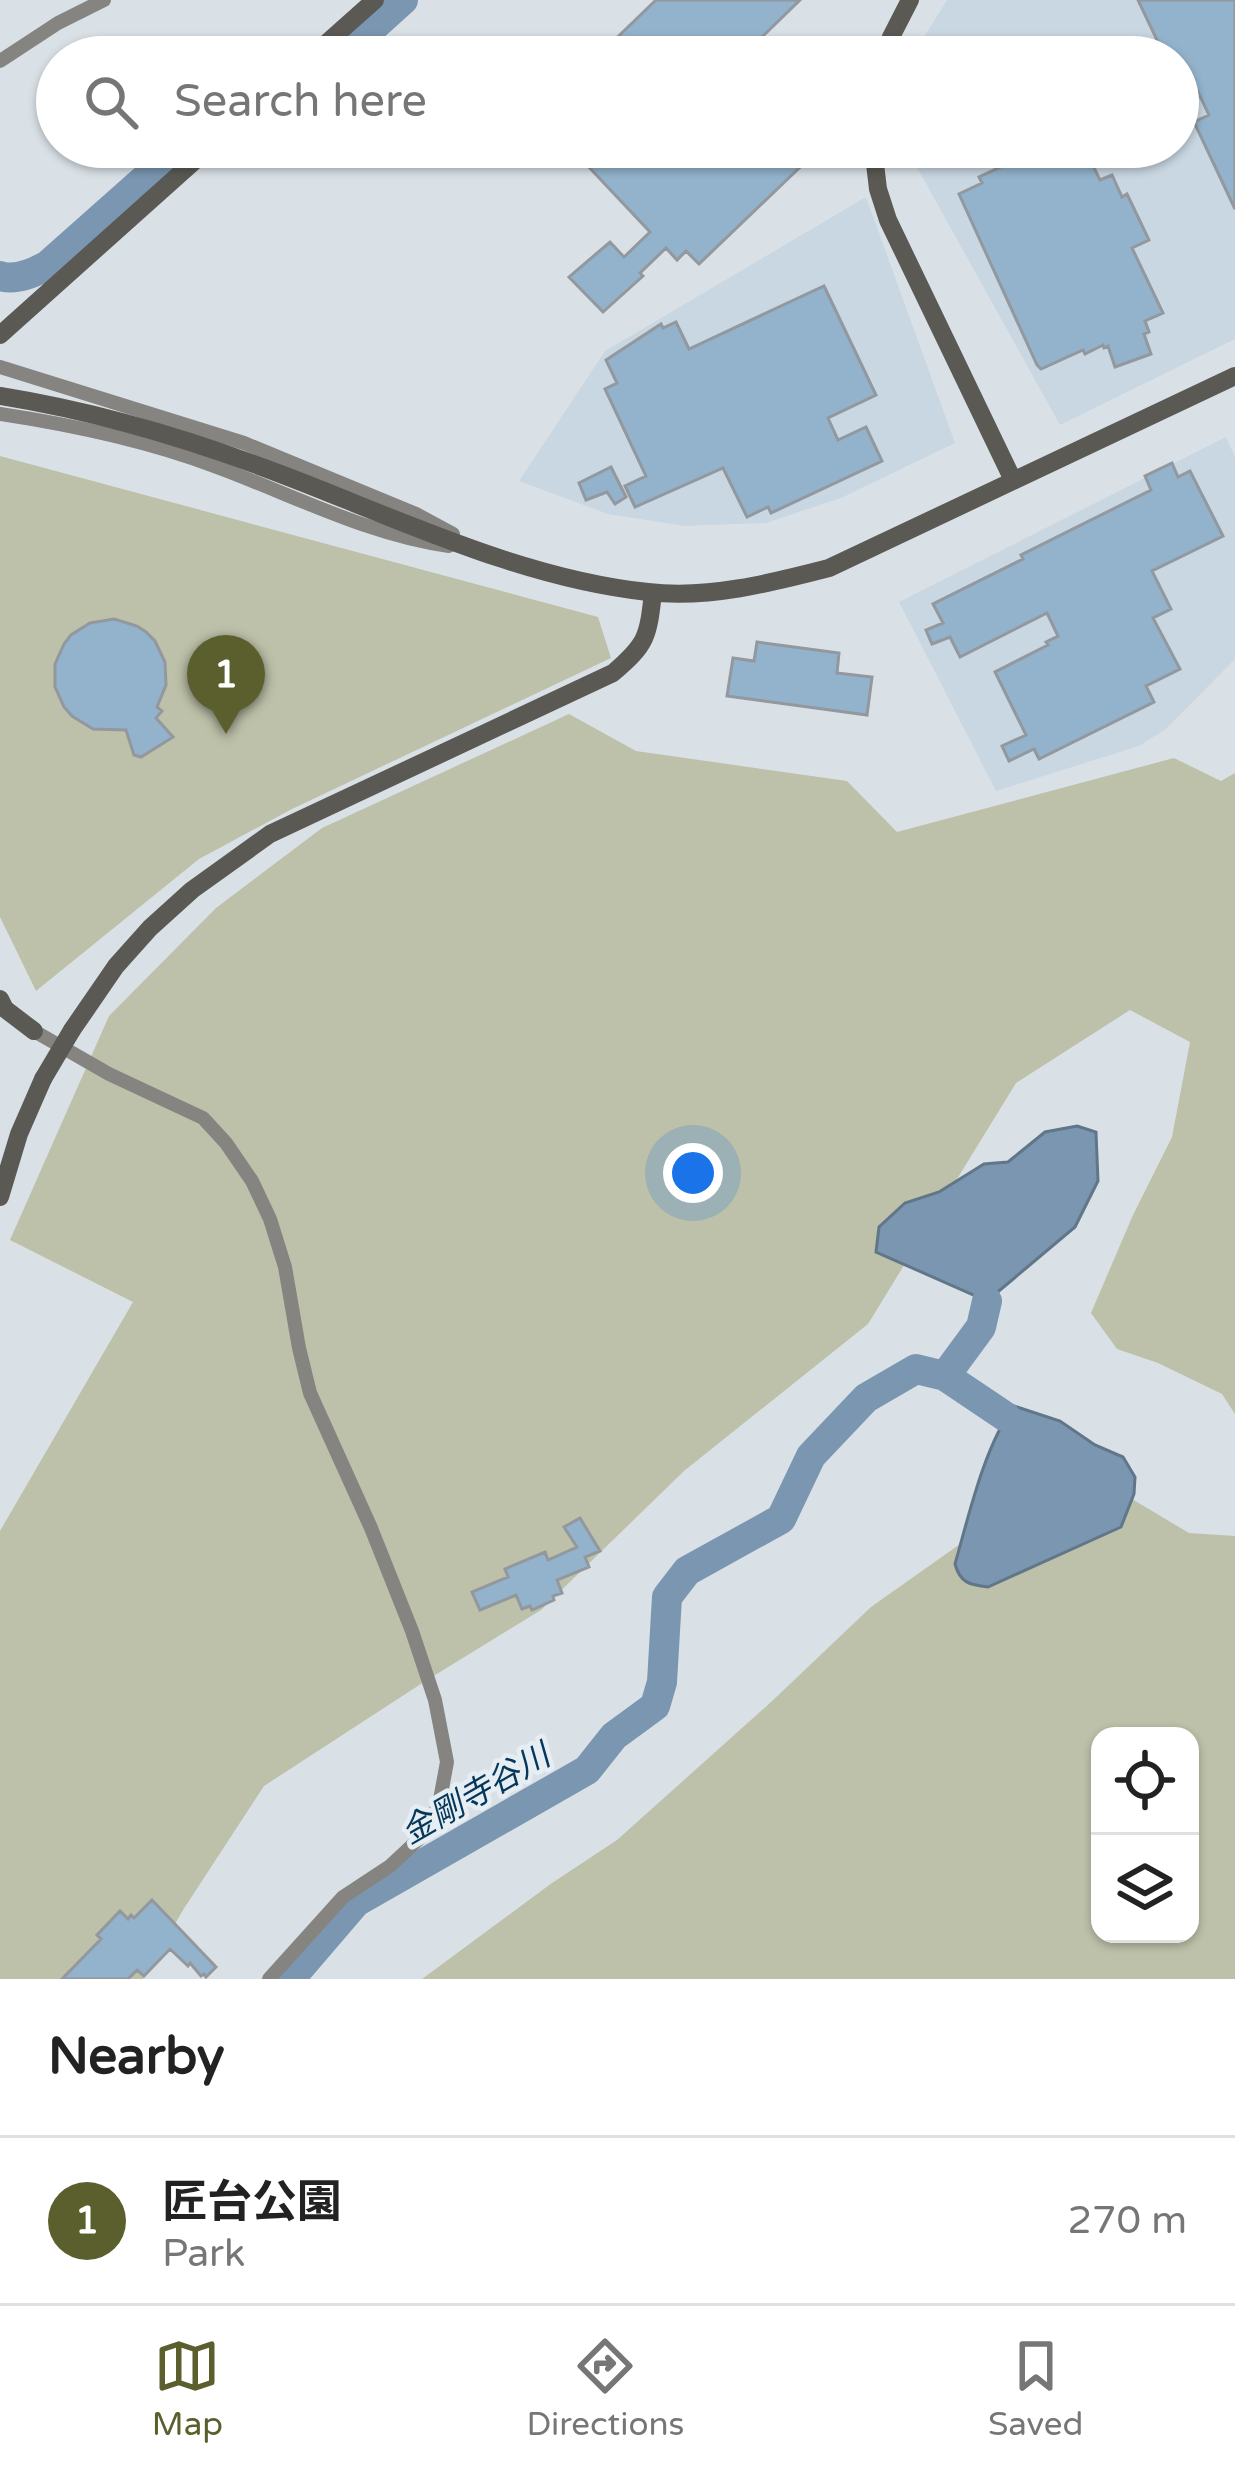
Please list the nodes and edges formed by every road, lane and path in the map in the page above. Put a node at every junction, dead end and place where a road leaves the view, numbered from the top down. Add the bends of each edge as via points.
1 (104, 0) edge
2 (375, 0) edge
3 (910, 0) edge
4 (38, 36) edge
5 (335, 36) edge
6 (894, 36) edge
7 (36, 37) edge
8 (0, 61) edge
9 (187, 168) edge
10 (876, 168) edge
11 (0, 335) edge
12 (0, 367) edge
13 (1235, 376) edge
14 (1, 402) edge
15 (1012, 480) junction
16 (484, 551) junction
17 (652, 593) junction
18 (0, 999) edge
19 (34, 1031) joint
20 (0, 1197) edge
21 (269, 1979) edge

1 - 4 street
2 - 5 street
3 - 6 street
7 - 8 street
9 - 11 street
10 - 15 street via 888,220
12 - 16 street via 244,443
13 - 15 street
14 - 16 street via 128,423 205,446
15 - 17 street via 829,568 732,589
16 - 17 street via 583,583
17 - 20 street, bridge via 637,653 613,674 270,834 150,928 43,1079
18 - 19 street
19 - 21 street via 203,1118 252,1181 285,1267 310,1393 435,1700 447,1762 439,1805 419,1838 343,1897

